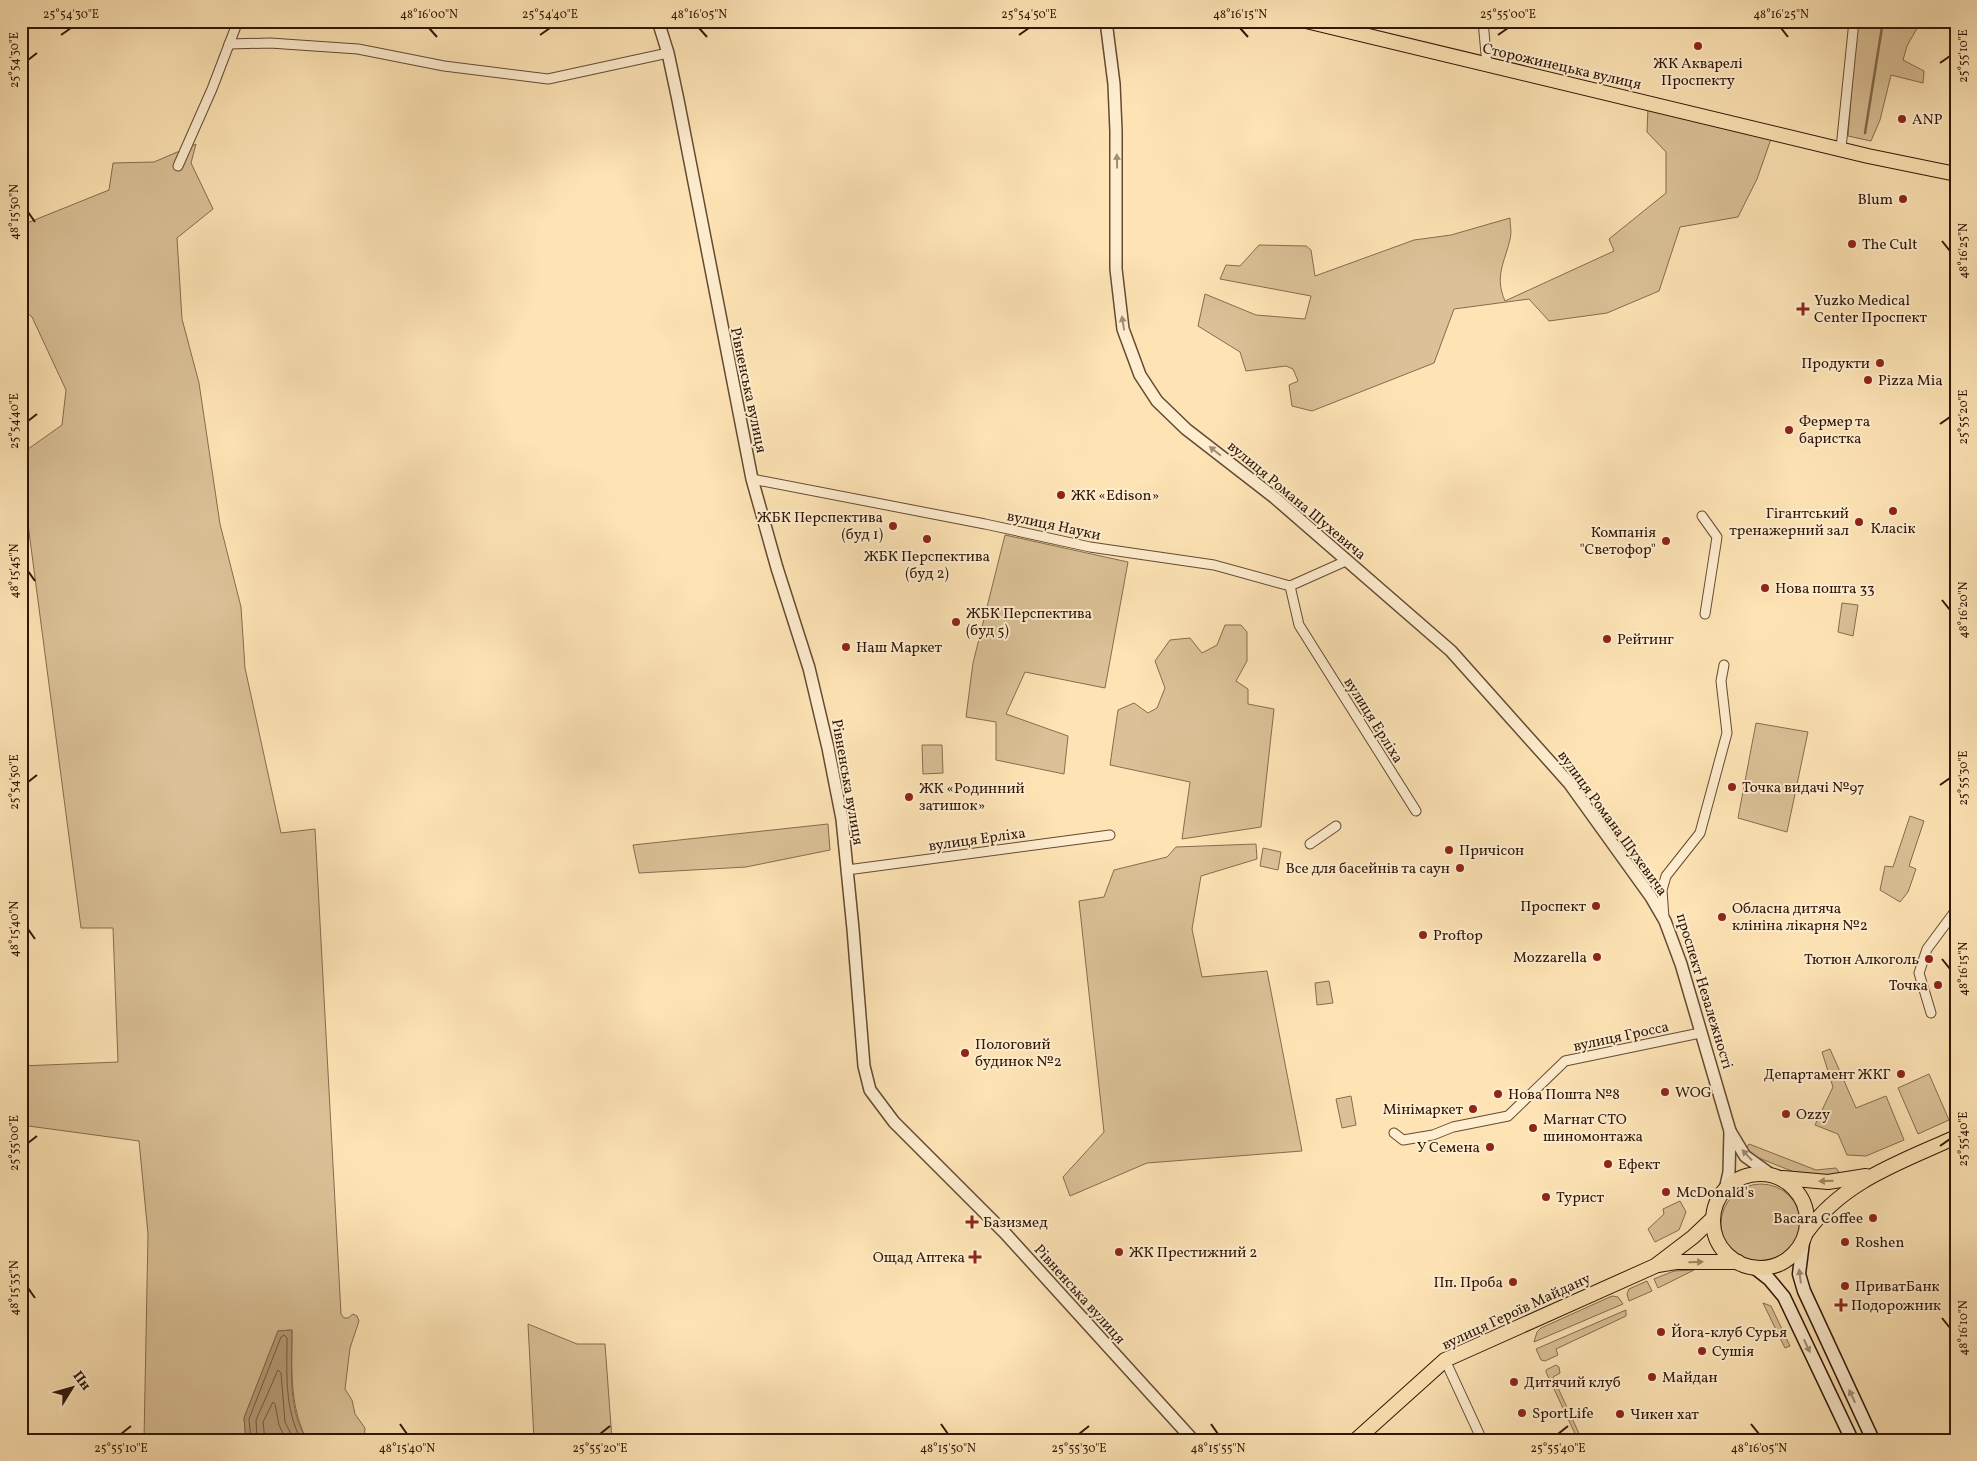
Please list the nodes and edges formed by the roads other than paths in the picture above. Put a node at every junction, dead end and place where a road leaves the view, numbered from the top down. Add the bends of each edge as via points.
1 (238, 21) edge
2 (658, 21) edge
3 (1106, 21) edge
4 (1306, 21) edge
5 (1483, 21) edge
6 (1854, 21) edge
7 (229, 44) junction
8 (668, 53) junction
9 (1486, 65) junction
10 (1841, 148) junction
11 (178, 166) dead end
12 (1956, 174) edge
13 (752, 480) junction
14 (1702, 516) dead end
15 (1346, 561) junction
16 (1290, 586) junction
17 (1705, 614) dead end
18 (1724, 665) dead end
19 (1416, 811) dead end
20 (1336, 826) dead end
21 (1110, 835) dead end
22 (1310, 844) dead end
23 (847, 870) junction
24 (1956, 910) edge
25 (1665, 921) junction
26 (1931, 1013) dead end
27 (1700, 1033) junction
28 (1730, 1131) junction
29 (1394, 1133) dead end
30 (1956, 1137) edge
31 (1871, 1175) junction
32 (1775, 1176) junction
33 (1726, 1190) junction
34 (1713, 1218) junction
35 (1804, 1238) junction
36 (1738, 1262) junction
37 (1655, 1266) junction
38 (1755, 1268) junction
39 (1445, 1360) junction
40 (1193, 1440) edge
41 (1356, 1440) edge
42 (1482, 1440) edge
43 (1852, 1440) edge
44 (1872, 1440) edge

1 - 7 street
2 - 8 street, Рівненська вулиця
15 -> 3 street, вулиця Романа Шухевича via 1275,498 1157,402 1140,375 1124,329 1116,269 1116,122
4 - 9 main road, Сторожинецька вулиця
5 - 9 street
6 - 10 street
7 - 8 street via 270,43 358,49 444,66 548,79
7 - 11 street
8 - 13 street, Рівненська вулиця
9 - 10 main road, Сторожинецька вулиця
10 - 12 main road, Сторожинецька вулиця
13 - 16 street, вулиця Науки via 1090,547 1214,565
13 - 23 street, Рівненська вулиця via 824,730 842,819
14 - 17 street via 1718,537
15 - 16 street
15 - 25 street, вулиця Романа Шухевича via 1451,651 1525,733 1569,783
16 - 19 street, вулиця Ерліха via 1299,625
18 - 25 street, проспект Незалежності via 1721,681 1727,733 1700,833 1666,876 1662,890
20 - 22 street
21 - 23 street, вулиця Ерліха
23 - 40 street, Рівненська вулиця via 864,1066 870,1090 894,1122 1005,1233
24 - 26 street via 1927,949 1918,977
25 - 27 street, проспект Незалежності
27 - 28 street, проспект Незалежності
27 - 29 street, вулиця Гросса via 1565,1061 1508,1116 1453,1128 1433,1136 1402,1140
32 -> 28 street via 1745,1156
28 - 33 street
30 - 31 main road
31 -> 32 main road via 1828,1182
31 - 35 main road via 1832,1202
32 - 33 main road via 1760,1173 1740,1177
32 - 35 main road via 1789,1183 1802,1199 1808,1219
33 - 34 main road via 1714,1208
34 - 36 main road via 1719,1244
34 - 37 main road
35 - 38 main road via 1785,1262 1768,1268
44 -> 35 main road via 1810,1308 1799,1274
37 -> 36 main road via 1676,1262
36 - 38 main road
37 - 39 main road, вулиця Героїв Майдану
38 -> 43 main road via 1778,1290 1793,1315
39 - 41 main road, вулиця Героїв Майдану
39 - 42 street

